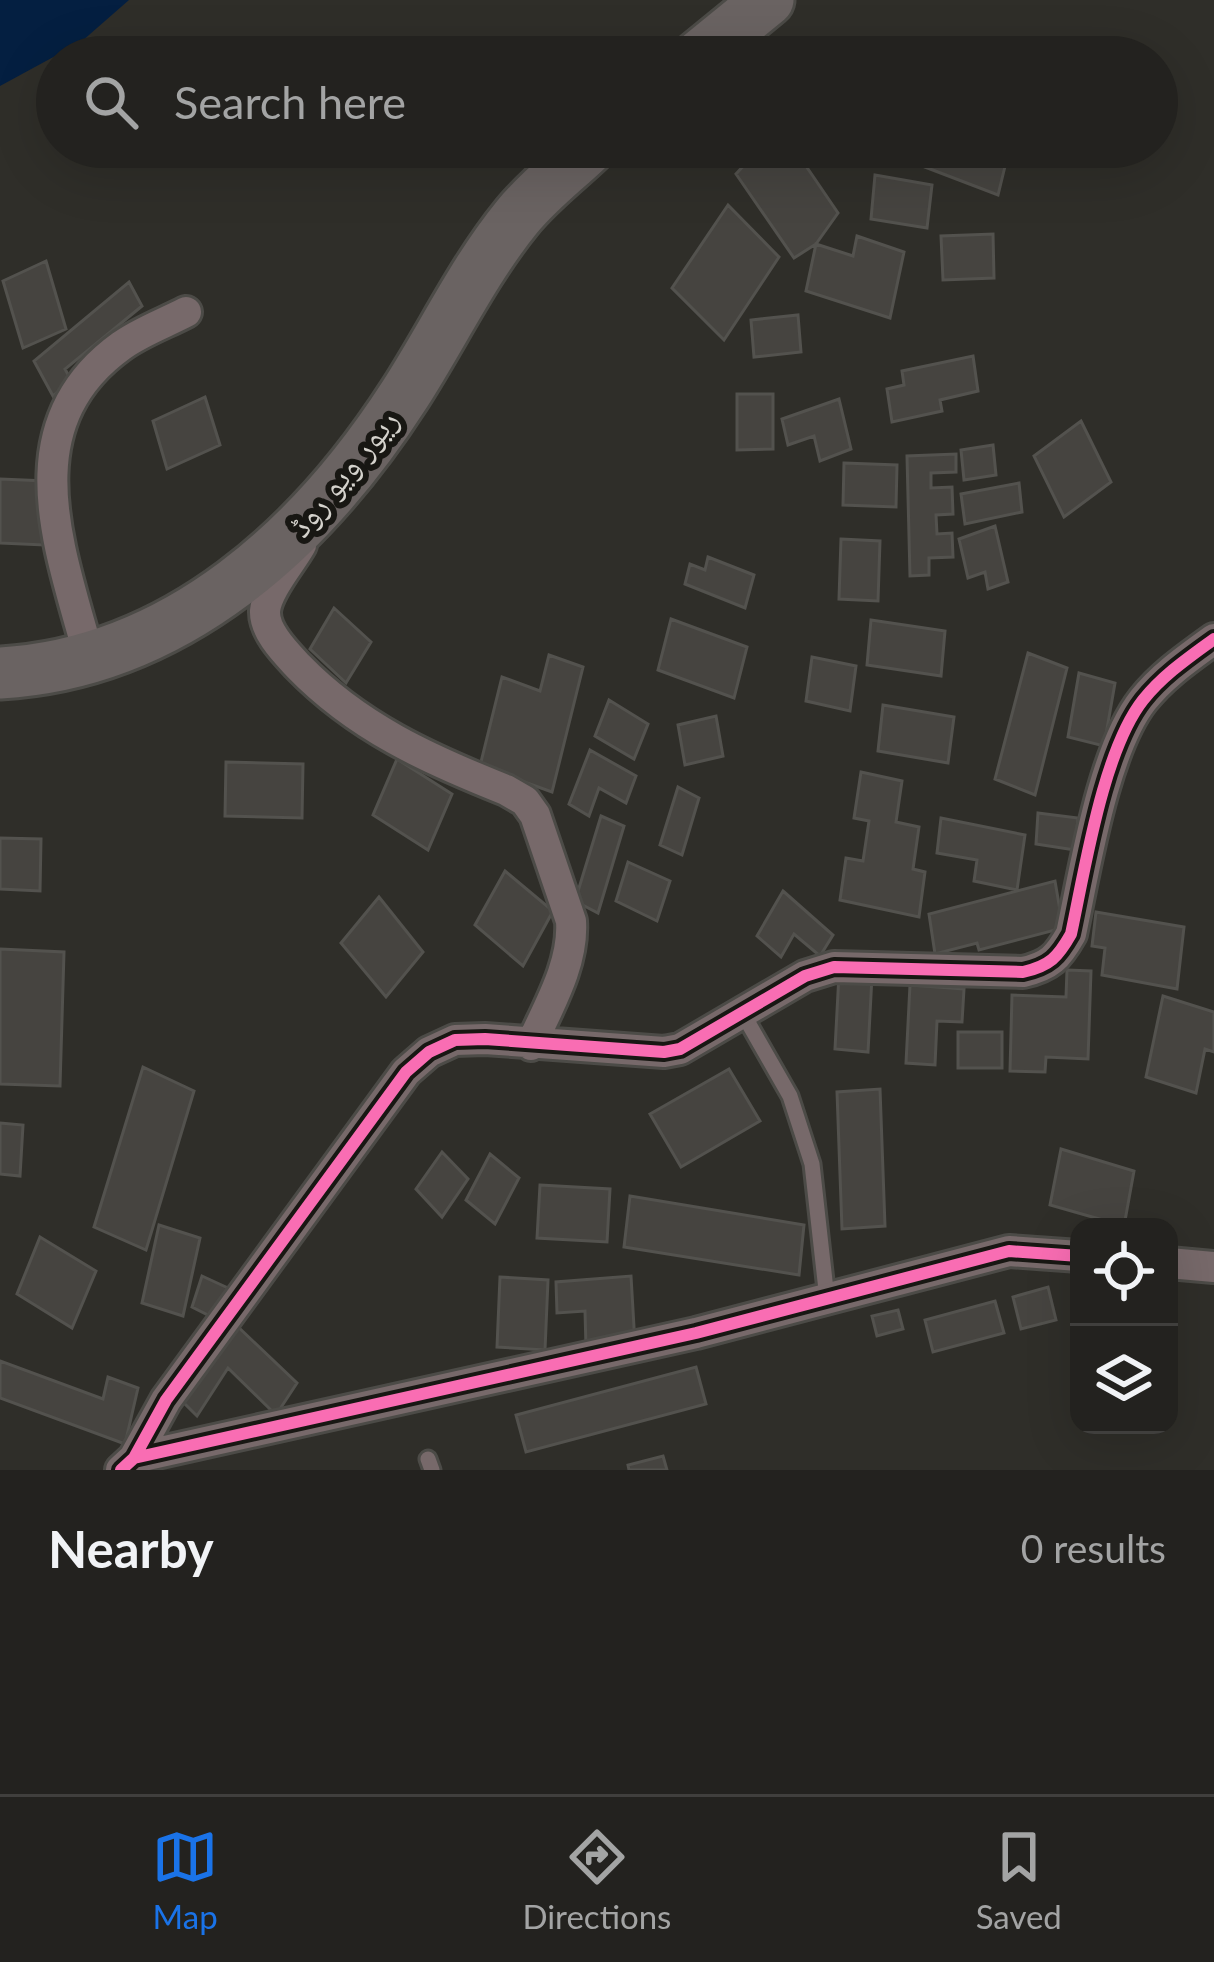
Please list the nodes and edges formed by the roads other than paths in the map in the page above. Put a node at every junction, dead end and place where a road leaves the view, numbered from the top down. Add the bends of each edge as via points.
1 (768, 0) edge
2 (724, 36) edge
3 (568, 168) edge
4 (186, 312) dead end
5 (332, 493) junction
6 (1214, 639) edge
7 (90, 660) junction
8 (0, 673) edge
9 (742, 1012) junction
10 (531, 1045) junction
11 (1070, 1255) edge
12 (1178, 1264) edge
13 (1214, 1267) edge
14 (827, 1299) junction
15 (128, 1464) edge

1 - 2 highway
3 - 5 highway, ریور ویو روڈ via 476,273 404,396
4 - 7 street via 98,366 60,422 50,472 56,530
5 - 7 highway, ریور ویو روڈ via 230,586 138,643
5 - 10 street via 270,597 268,626 331,700 375,730 525,801 535,815 572,936
6 - 9 street via 1139,705 1112,767 1071,934 1046,967 834,967
7 - 8 highway, ریور ویو روڈ
9 - 10 street via 664,1052
9 - 14 lane via 790,1096 812,1164
10 - 15 street via 455,1040 406,1072 166,1400
11 - 14 street via 1009,1251
12 - 13 street
14 - 15 street

